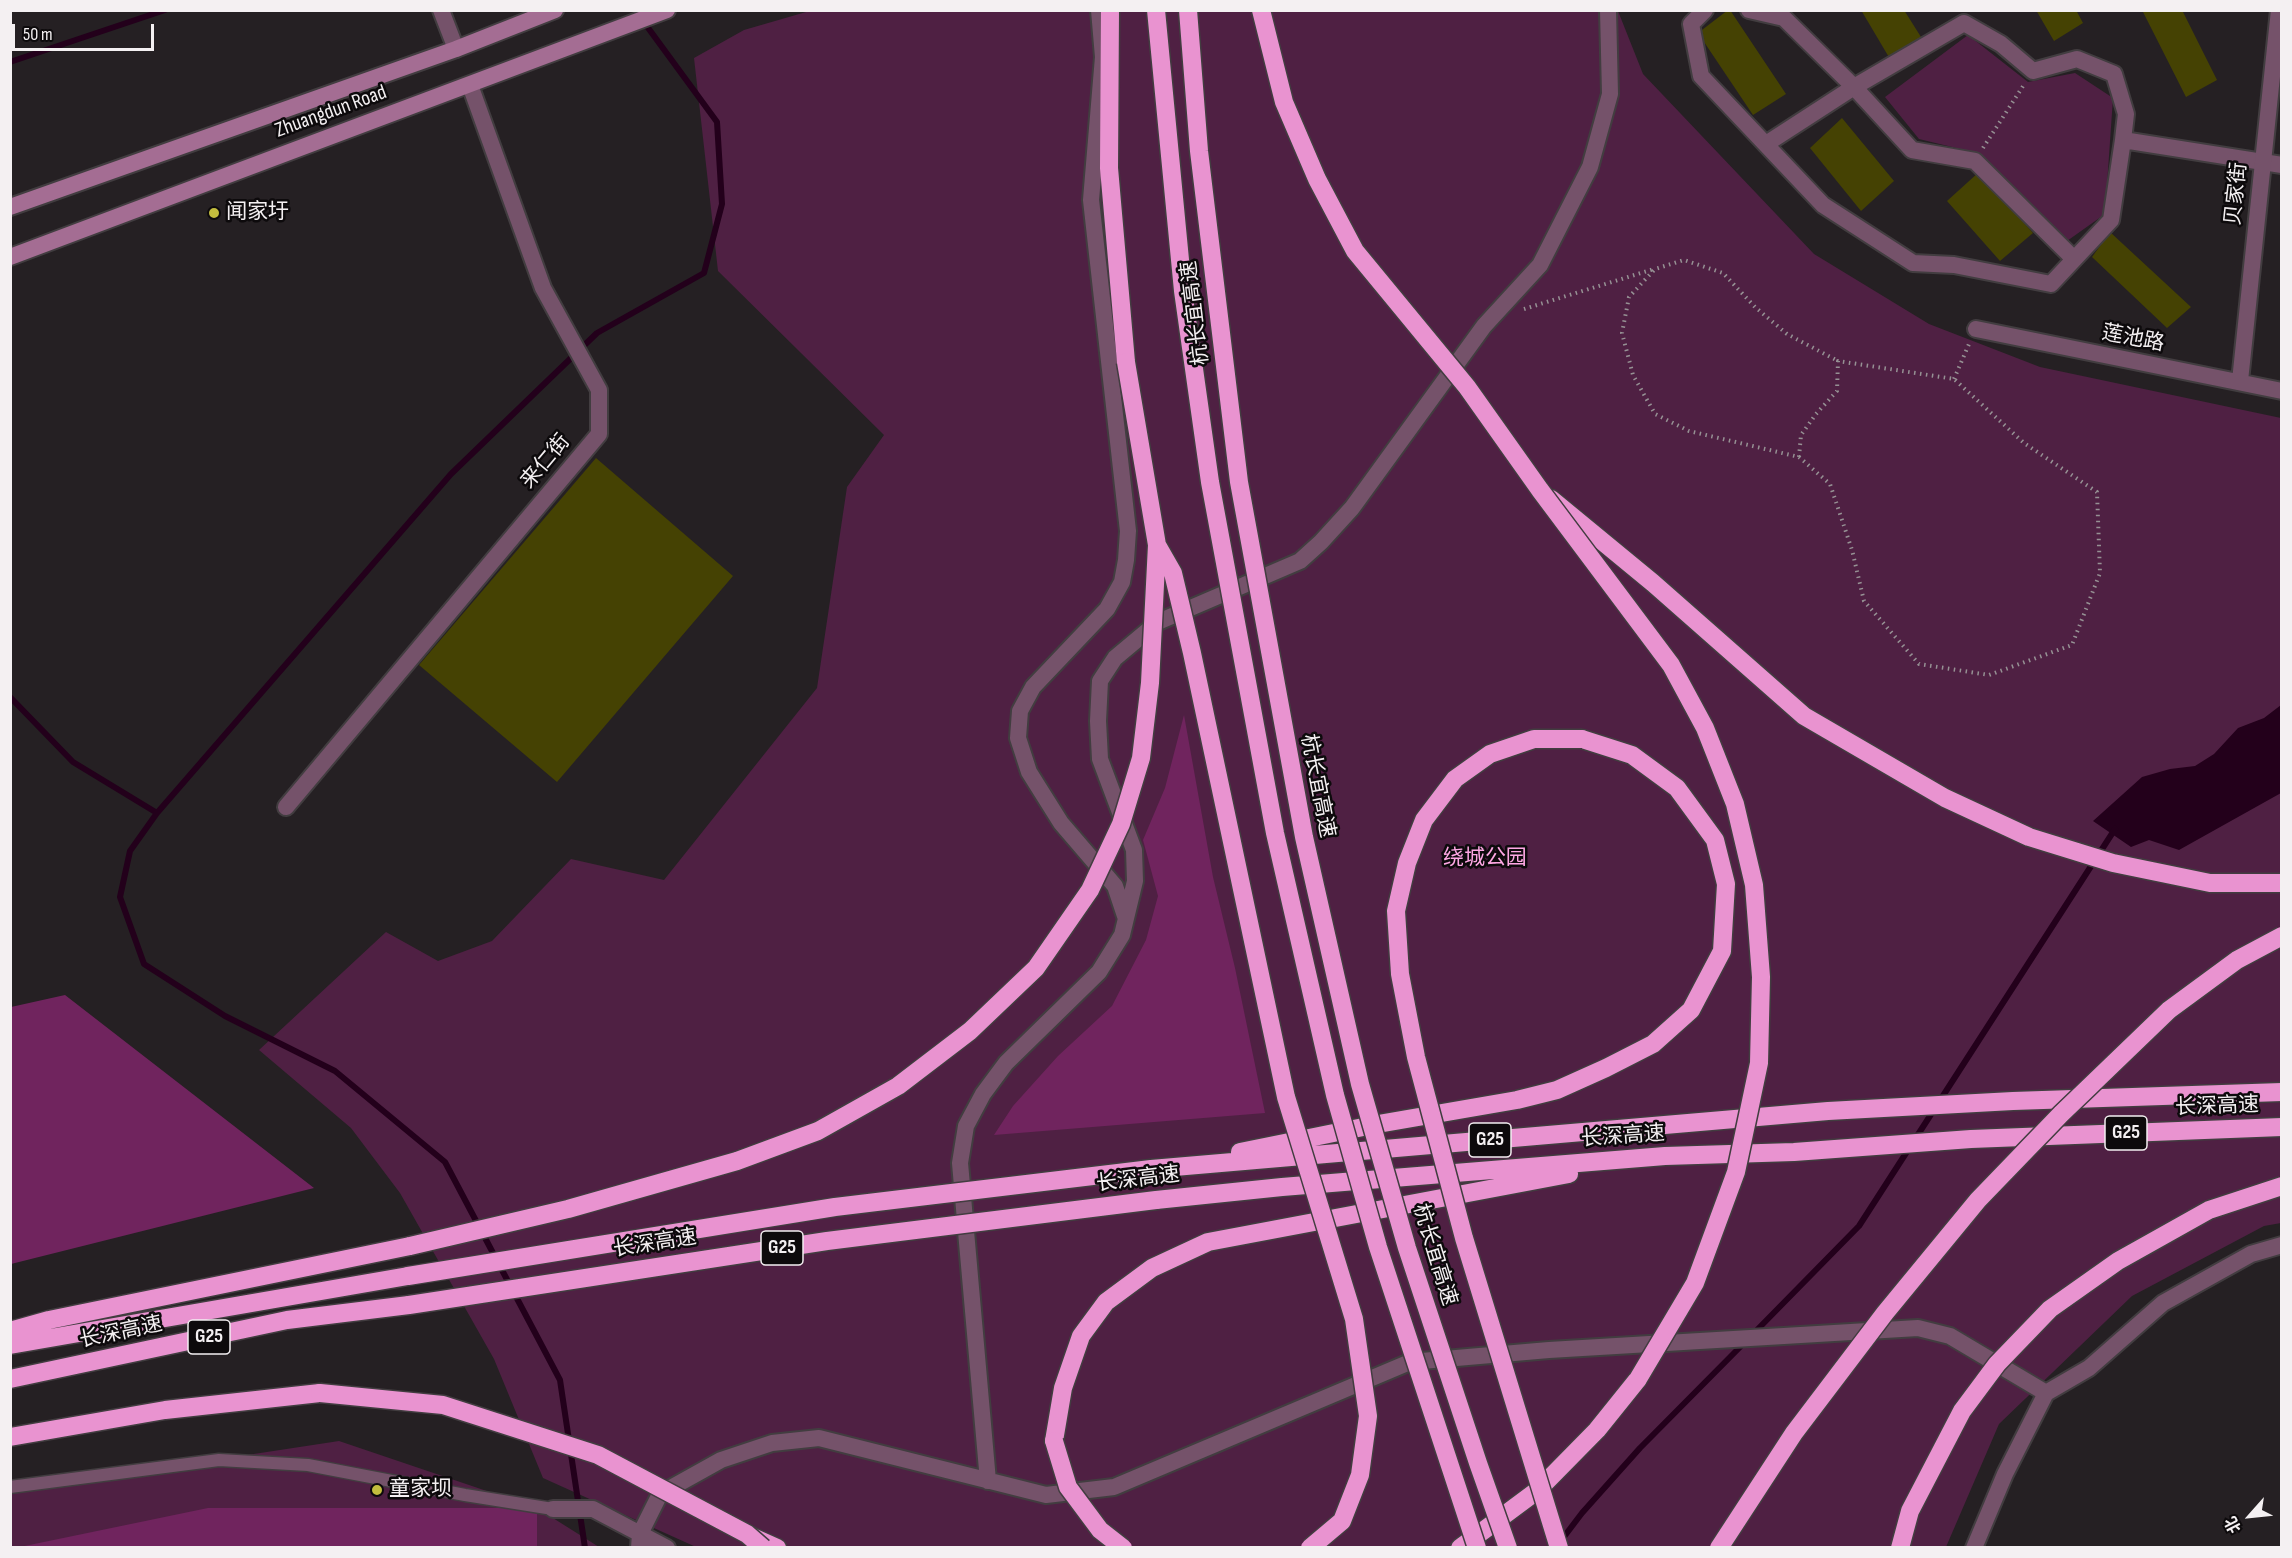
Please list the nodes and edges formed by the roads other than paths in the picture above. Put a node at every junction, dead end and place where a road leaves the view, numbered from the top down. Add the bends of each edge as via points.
1 (441, 10) edge
2 (667, 10) edge
3 (1099, 10) edge
4 (1110, 10) edge
5 (1156, 10) edge
6 (1188, 10) edge
7 (1261, 10) edge
8 (1608, 10) edge
9 (1705, 10) edge
10 (1749, 10) edge
11 (2279, 10) edge
12 (554, 11) edge
13 (1964, 17) edge
14 (456, 49) junction
15 (471, 85) junction
16 (1854, 87) junction
17 (2122, 140) junction
18 (1766, 144) junction
19 (2263, 162) junction
20 (2282, 165) edge
21 (10, 207) edge
22 (10, 257) edge
23 (2074, 259) junction
24 (1976, 329) road end
25 (2240, 381) junction
26 (2282, 391) edge
27 (1540, 490) junction
28 (1157, 545) junction
29 (286, 807) dead end
30 (2282, 883) edge
31 (1126, 917) junction
32 (2282, 936) edge
33 (2282, 1092) edge
34 (2282, 1127) edge
35 (1665, 1156) junction
36 (1181, 1166) junction
37 (2282, 1186) edge
38 (2282, 1245) edge
39 (10, 1331) edge
40 (10, 1345) edge
41 (10, 1379) edge
42 (2046, 1394) junction
43 (10, 1437) edge
44 (988, 1480) junction
45 (10, 1487) edge
46 (553, 1509) joint
47 (747, 1534) junction
48 (640, 1541) edge
49 (667, 1548) edge
50 (763, 1548) edge
51 (777, 1548) edge
52 (1123, 1548) edge
53 (1310, 1548) edge
54 (1460, 1548) edge
55 (1477, 1548) edge
56 (1508, 1548) edge
57 (1559, 1548) edge
58 (1719, 1548) edge
59 (1900, 1548) edge
60 (1974, 1548) edge

1 - 14 street
2 - 15 main road, Zhuangdun Road
3 - 31 street via 1103,57 1090,200 1128,531 1126,560 1122,582 1107,609 1033,687 1020,711 1018,738 1029,772 1062,823 1115,886
4 - 28 highway, bridge via 1109,168 1125,350
5 - 55 highway, 杭长宜高速, bridge via 1186,314 1210,482 1275,833 1335,1095 1369,1215
6 - 56 highway, 杭长宜高速, bridge via 1199,151 1239,483 1304,837 1360,1084 1407,1248
7 - 27 highway, bridge via 1284,102 1317,179 1355,251 1467,387
8 - 31 street via 1610,94 1590,167 1540,265 1484,326 1352,508 1322,542 1300,561 1158,621 1115,658 1100,681 1100,759 1134,850 1135,881
9 - 18 street via 1691,24 1701,76
10 - 16 street via 1784,18
11 - 19 street, 贝家街
12 - 14 main road, Zhuangdun Road
13 - 16 street
13 - 17 street via 2033,71 2077,59 2114,74 2126,114
14 - 21 main road, Zhuangdun Road
15 - 22 main road, Zhuangdun Road
15 - 29 street, 来仁街 via 543,288 599,390 599,434
16 - 18 street
16 - 23 street via 1912,150 1975,161
17 - 19 street
17 - 23 street via 2111,220
18 - 23 street via 1822,205 1913,263 1954,265 2051,284
19 - 20 street
19 - 25 street, 贝家街
24 - 25 street, 莲池路
25 - 26 street, 莲池路
27 - 30 highway, bridge via 1804,716 1945,798 2029,837 2113,863 2210,883
27 - 54 highway, bridge via 1677,675 1705,728 1735,804 1754,885 1761,977 1760,1063 1736,1172 1695,1282 1638,1379 1597,1430 1538,1490
28 - 39 highway, bridge via 1150,683 1141,758 1121,824 1090,890 1036,969 970,1031 898,1086 818,1131 737,1161 567,1209
28 - 53 highway, bridge via 1173,573 1192,653 1286,1097 1354,1319 1368,1416 1360,1475 1342,1521
31 - 44 street via 1122,935 1099,972 1006,1063 966,1126 960,1163
32 - 58 highway, bridge via 2237,960 2169,1010 1978,1200 1794,1433
33 - 36 highway, 长深高速 / G25 via 1828,1111
34 - 35 highway, 长深高速 / G25
35 - 41 highway, 长深高速 / G25, bridge via 1294,1186 827,1241 287,1320
35 - 52 highway, bridge via 1208,1242 1152,1268 1106,1302 1081,1336 1063,1388 1054,1441 1068,1487 1100,1530
36 - 40 highway, 长深高速 / G25, bridge via 835,1207
36 - 57 highway, bridge via 1276,1143 1517,1100 1557,1090 1653,1044 1690,1010 1722,951 1726,884 1715,840 1677,788 1632,755 1582,739 1534,739 1490,754 1455,779 1424,820 1407,863 1396,911 1400,974 1416,1057 1464,1238
37 - 59 highway, bridge via 2209,1210 2118,1261 2050,1310 1997,1364 1962,1411 1910,1511
38 - 42 street via 2251,1254 2163,1303 2089,1368
42 - 44 street via 1950,1336 1917,1328 1549,1350 1410,1362 1114,1487 1046,1495
42 - 60 street
43 - 47 highway, bridge via 165,1410 320,1393 443,1405 598,1455
44 - 48 street via 819,1438 772,1443 721,1460 660,1494
45 - 46 lane via 219,1460 308,1466
46 - 48 street via 593,1509
47 - 50 highway, bridge
47 - 51 highway, bridge
48 - 49 street

